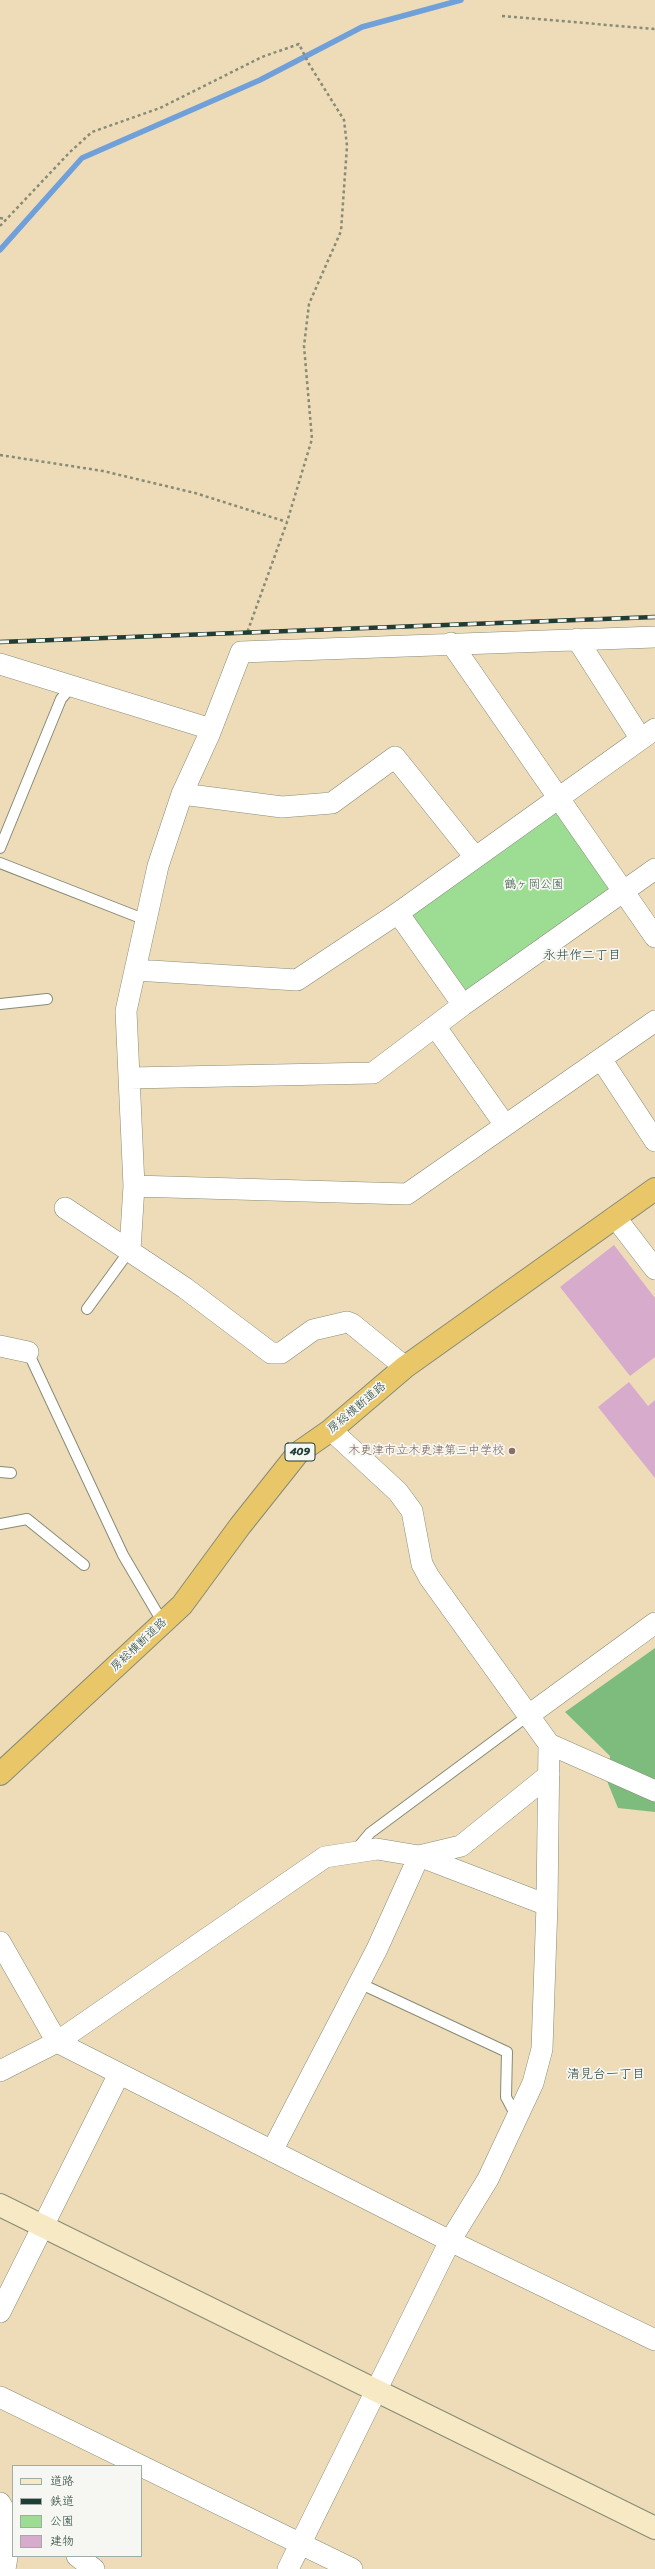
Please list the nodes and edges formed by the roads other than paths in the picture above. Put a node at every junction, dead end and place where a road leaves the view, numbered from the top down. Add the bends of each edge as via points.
1 (655, 637) edge
2 (577, 639) junction
3 (451, 643) junction
4 (0, 664) edge
5 (72, 686) junction
6 (211, 729) junction
7 (648, 734) edge
8 (182, 794) junction
9 (559, 798) junction
10 (0, 848) edge
11 (475, 857) junction
12 (0, 863) edge
13 (655, 869) edge
14 (624, 891) junction
15 (398, 913) junction
16 (146, 920) junction
17 (655, 937) edge
18 (135, 970) junction
19 (46, 999) dead end
20 (0, 1004) edge
21 (463, 1005) junction
22 (655, 1021) edge
23 (435, 1026) junction
24 (601, 1059) junction
25 (130, 1078) junction
26 (505, 1125) junction
27 (655, 1141) edge
28 (134, 1186) junction
29 (655, 1189) edge
30 (65, 1208) dead end
31 (616, 1217) junction
32 (130, 1250) junction
33 (655, 1269) edge
34 (88, 1309) dead end
35 (0, 1346) edge
36 (28, 1352) joint
37 (405, 1367) junction
38 (331, 1430) junction
39 (0, 1472) edge
40 (11, 1474) dead end
41 (0, 1524) edge
42 (84, 1565) dead end
43 (163, 1623) junction
44 (655, 1623) edge
45 (529, 1715) junction
46 (549, 1744) junction
47 (0, 1774) edge
48 (549, 1775) junction
49 (655, 1792) edge
50 (354, 1853) junction
51 (419, 1856) junction
52 (547, 1905) junction
53 (0, 1942) edge
54 (359, 1983) junction
55 (57, 2042) junction
56 (0, 2071) edge
57 (119, 2074) junction
58 (517, 2118) junction
59 (272, 2151) junction
60 (0, 2205) edge
61 (42, 2225) junction
62 (450, 2241) junction
63 (0, 2312) edge
64 (655, 2340) edge
65 (377, 2392) junction
66 (0, 2398) edge
67 (138, 2465) edge
68 (142, 2467) edge
69 (7, 2511) edge
70 (655, 2528) edge
71 (301, 2544) junction
72 (78, 2557) edge
73 (4, 2569) edge
74 (94, 2569) edge
75 (288, 2569) edge
76 (352, 2569) edge

1 - 2 street
2 - 3 street
2 - 7 street
3 - 6 street via 241,652
3 - 9 street
4 - 5 street
5 - 6 street
5 - 10 lane via 61,699
6 - 8 street
7 - 9 street
8 - 11 street via 282,807 332,803 395,757
8 - 16 street via 158,866
9 - 11 street
9 - 14 street
11 - 15 street
12 - 16 lane
13 - 14 street
14 - 17 street
14 - 21 street
15 - 18 street via 297,980
15 - 21 street
16 - 18 street
18 - 25 street via 126,1011
19 - 20 lane
21 - 23 street
22 - 24 street
23 - 25 street via 373,1073
23 - 26 street
24 - 26 street
24 - 27 street
25 - 28 street
26 - 28 street via 407,1194
28 - 32 street
29 - 31 highway, 房総横断道路 / 409
30 - 32 street
31 - 33 street
31 - 37 highway, 房総横断道路 / 409
32 - 34 lane
32 - 37 street via 186,1288 271,1352 282,1352 313,1330 347,1322
35 - 36 street
36 - 43 lane via 123,1555
37 - 38 highway, 房総横断道路 / 409
38 - 43 highway, 房総横断道路 / 409 via 298,1453 182,1605
38 - 45 street via 398,1492 412,1511 422,1564
39 - 40 lane
41 - 42 lane via 27,1519
43 - 47 highway, 房総横断道路 / 409
44 - 45 street
45 - 46 street
45 - 50 lane via 370,1833
46 - 48 street
46 - 49 street
48 - 51 street via 461,1846
48 - 52 street
50 - 51 street via 377,1849
50 - 55 street via 325,1857
51 - 52 street
51 - 54 street
52 - 58 street via 542,2049 533,2083
53 - 55 street
54 - 58 lane via 507,2052 506,2097
54 - 59 street
55 - 56 street
55 - 57 street
57 - 59 street
57 - 61 street
58 - 62 street via 488,2179
59 - 62 street
60 - 61 street
61 - 63 street
61 - 65 street
62 - 64 street
62 - 65 street
65 - 70 street
65 - 71 street
66 - 67 street
68 - 71 street
69 - 73 street via 7,2557
71 - 75 street
71 - 76 street
72 - 74 street

